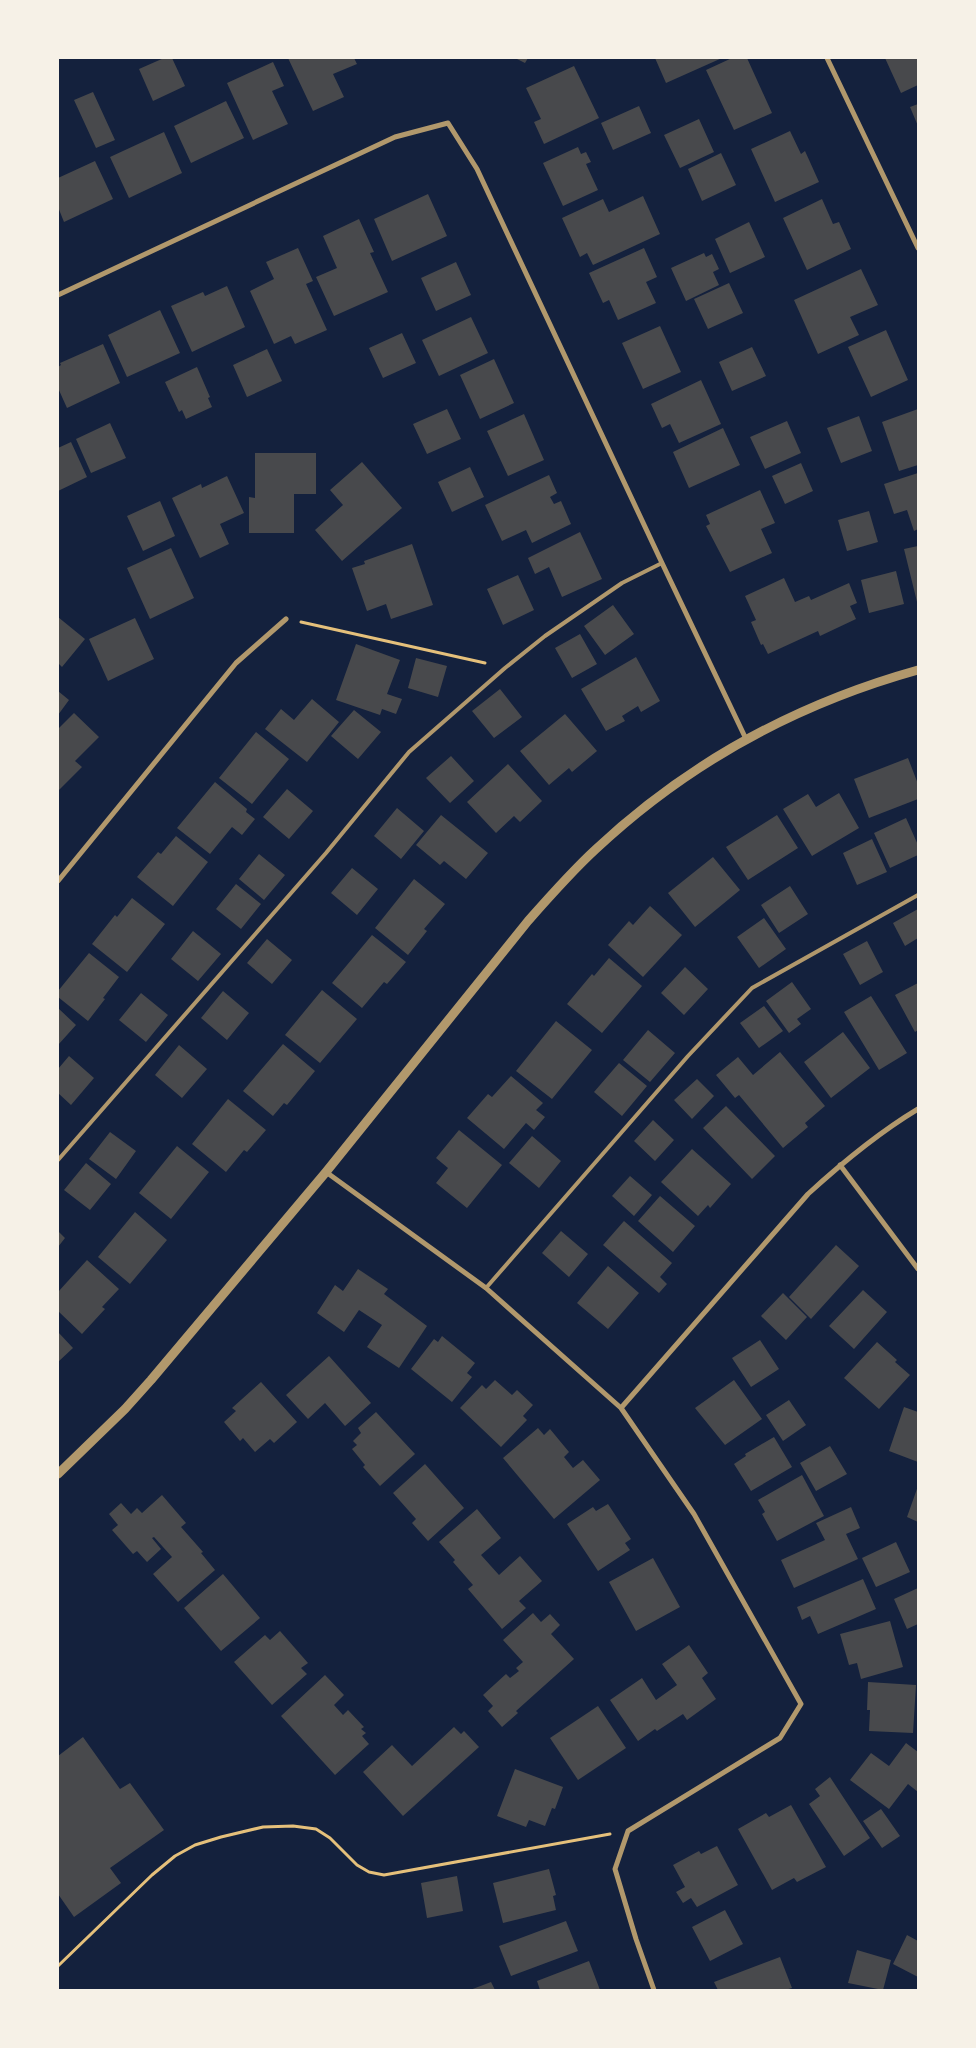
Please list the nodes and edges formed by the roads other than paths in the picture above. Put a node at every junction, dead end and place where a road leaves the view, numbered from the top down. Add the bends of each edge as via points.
1 (827, 58) edge
2 (918, 248) edge
3 (58, 295) edge
4 (662, 564) junction
5 (286, 619) road end
6 (918, 670) edge
7 (746, 739) junction
8 (58, 881) edge
9 (918, 895) edge
10 (918, 1109) edge
11 (58, 1160) edge
12 (840, 1165) junction
13 (326, 1172) junction
14 (918, 1268) edge
15 (486, 1288) junction
16 (621, 1408) junction
17 (58, 1474) edge
18 (654, 1990) edge

1 - 2 street
3 - 4 street via 395,137 448,123 477,169
4 - 7 street
4 - 11 lane via 622,583 545,636 409,752 326,853
5 - 8 street via 236,663
6 - 7 street via 790,716
7 - 13 street via 707,762 632,817 561,884
9 - 15 lane via 752,988 688,1056
10 - 12 street
12 - 14 street
12 - 16 street via 808,1194
13 - 15 street
13 - 17 street via 124,1409
15 - 16 street
16 - 18 street via 694,1514 801,1704 780,1738 628,1831 615,1869

